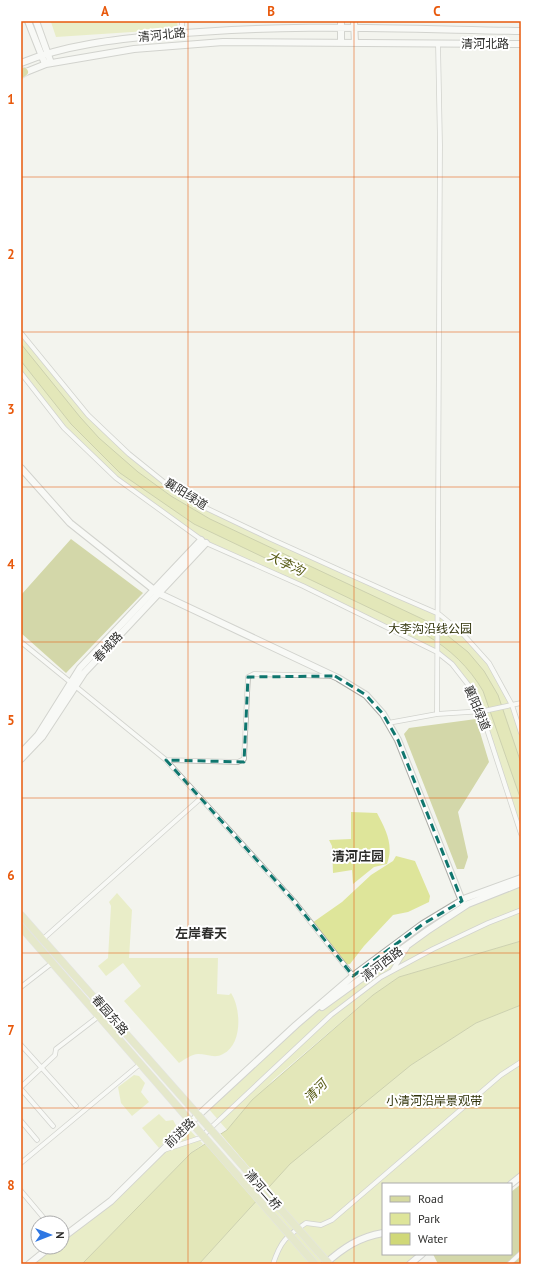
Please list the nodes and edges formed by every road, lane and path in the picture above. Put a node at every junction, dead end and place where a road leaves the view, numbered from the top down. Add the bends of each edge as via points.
1 (28, 21) edge
2 (36, 21) edge
3 (182, 21) edge
4 (341, 21) edge
5 (354, 21) edge
6 (341, 28) junction
7 (354, 29) junction
8 (521, 31) edge
9 (182, 33) junction
10 (341, 43) junction
11 (355, 43) junction
12 (438, 43) junction
13 (521, 44) edge
14 (44, 54) junction
15 (21, 62) edge
16 (48, 64) junction
17 (22, 73) edge
18 (21, 333) edge
19 (21, 373) edge
20 (21, 468) edge
21 (203, 542) junction
22 (156, 592) junction
23 (439, 614) junction
24 (21, 642) edge
25 (437, 652) junction
26 (335, 676) junction
27 (72, 685) junction
28 (521, 703) edge
29 (512, 705) junction
30 (482, 711) junction
31 (437, 714) junction
32 (388, 723) junction
33 (521, 733) edge
34 (21, 753) edge
35 (21, 759) edge
36 (166, 760) junction
37 (202, 798) junction
38 (521, 834) edge
39 (521, 878) edge
40 (521, 883) edge
41 (465, 904) junction
42 (521, 910) edge
43 (21, 915) edge
44 (21, 927) edge
45 (43, 939) junction
46 (408, 945) junction
47 (52, 963) junction
48 (392, 971) junction
49 (353, 976) junction
50 (21, 987) edge
51 (99, 1016) junction
52 (296, 1025) junction
53 (21, 1045) edge
54 (521, 1062) edge
55 (140, 1064) junction
56 (42, 1067) junction
57 (21, 1088) edge
58 (76, 1106) dead end
59 (198, 1115) junction
60 (21, 1121) edge
61 (191, 1122) junction
62 (53, 1126) dead end
63 (37, 1140) dead end
64 (160, 1152) junction
65 (21, 1163) edge
66 (521, 1176) edge
67 (512, 1183) edge
68 (21, 1191) edge
69 (41, 1215) edge
70 (70, 1232) edge
71 (382, 1233) edge
72 (521, 1253) edge
73 (40, 1255) edge
74 (421, 1255) edge
75 (29, 1264) edge
76 (273, 1264) edge
77 (315, 1264) edge
78 (325, 1264) edge
79 (329, 1264) edge
80 (410, 1264) edge
81 (509, 1264) edge

1 - 14 main road
2 - 14 main road
3 - 9 street
4 - 6 main road
5 - 7 main road
6 - 7 main road, 清河北路
6 - 9 main road, 清河北路 via 222,29
6 - 10 main road
7 - 8 main road, 清河北路
7 - 11 main road
9 - 14 main road, 清河北路 via 130,38
10 - 11 main road, 清河北路
10 - 16 main road, 清河北路 via 223,42 134,49
11 - 12 main road, 清河北路
12 - 13 main road, 清河北路
12 - 23 street
14 - 15 main road, 清河北路
14 - 16 main road
16 - 17 main road, 清河北路
18 - 23 street, 襄阳绿道 via 88,415 129,454 170,487 208,509
19 - 21 street, 襄阳绿道 via 64,428 116,478
20 - 22 main road via 70,523
21 - 22 main road, 春城路
21 - 25 street, 襄阳绿道 via 304,586
22 - 26 main road
22 - 27 main road, 春城路
23 - 25 street
23 - 29 street, 襄阳绿道 via 462,633 490,663
24 - 27 street
25 - 30 street, 襄阳绿道 via 452,664 470,687
25 - 31 street
26 - 32 main road via 366,695
26 - 36 street via 254,674 248,677 244,759 238,762
27 - 34 main road, 春城路 via 38,735
27 - 35 main road, 春城路 via 42,738
27 - 36 street
28 - 29 street
29 - 30 street
29 - 33 street, 襄阳绿道
30 - 31 street
30 - 38 street, 襄阳绿道
31 - 32 street
32 - 41 main road via 398,740
36 - 37 street
37 - 45 street
37 - 49 street via 294,901
39 - 41 main road
40 - 41 main road
41 - 46 main road, 清河西路
41 - 49 main road via 423,924
42 - 48 street via 468,932
43 - 45 main road, 春园东路
44 - 47 main road, 春园东路
45 - 59 main road, 春园东路
46 - 48 street
46 - 52 main road, 清河西路
47 - 50 street
47 - 51 main road, 春园东路
48 - 64 street via 381,976 331,1015 200,1138
49 - 52 main road
51 - 55 main road, 春园东路
51 - 56 street via 56,1049 55,1055
52 - 59 main road, 前进路
53 - 56 street
54 - 76 street via 501,1074 332,1220 321,1225 306,1223 285,1239
55 - 61 main road, 春园东路
55 - 65 street
56 - 57 street
56 - 58 street
57 - 62 street
59 - 61 main road, 前进路
59 - 79 main road, 清河二桥, bridge
60 - 63 street
61 - 64 main road, 前进路
61 - 77 main road, 清河二桥, bridge
64 - 70 main road, 前进路 via 111,1201
66 - 67 main road
68 - 69 street
71 - 78 main road via 349,1244
72 - 81 street
73 - 75 main road
74 - 80 main road

